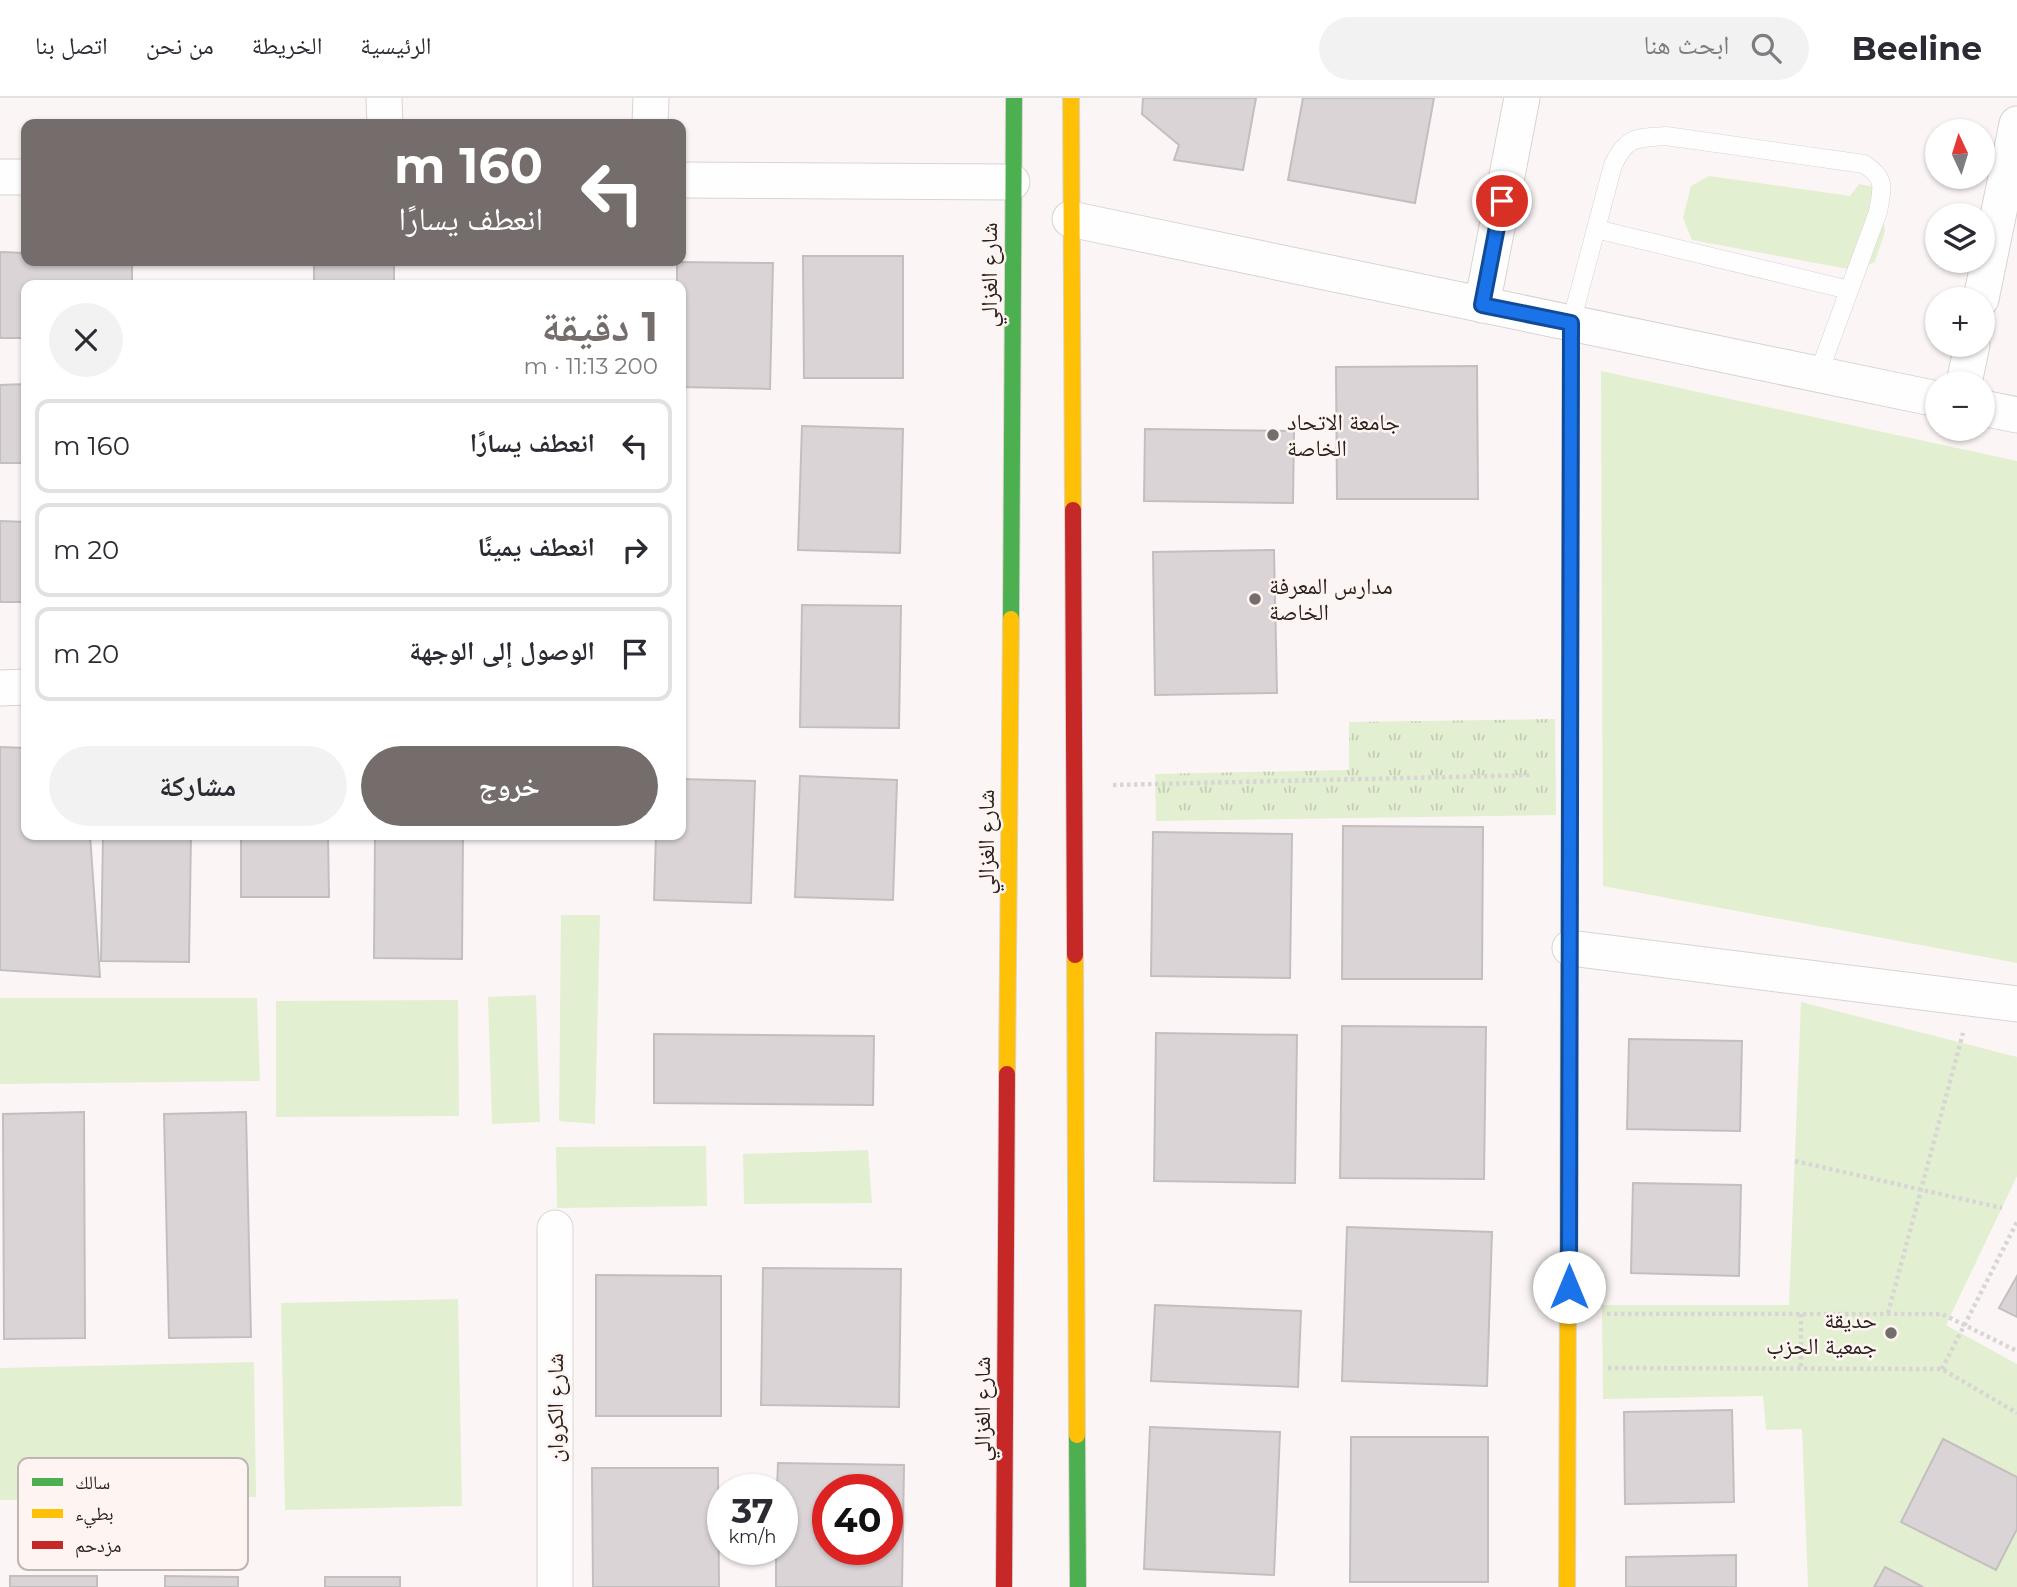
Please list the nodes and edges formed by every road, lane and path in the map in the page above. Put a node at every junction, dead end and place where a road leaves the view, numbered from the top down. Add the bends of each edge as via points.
1 (384, 98) edge
2 (651, 98) edge
3 (1013, 98) edge
4 (1071, 98) edge
5 (1522, 98) edge
6 (385, 119) edge
7 (650, 119) edge
8 (2017, 124) edge
9 (0, 177) edge
10 (21, 177) edge
11 (686, 180) edge
12 (1012, 182) junction
13 (1070, 219) junction
14 (1596, 229) junction
15 (1984, 287) edge
16 (1849, 290) junction
17 (1482, 305) junction
18 (1571, 323) junction
19 (1818, 374) junction
20 (1925, 396) edge
21 (1995, 410) edge
22 (2017, 415) edge
23 (21, 687) edge
24 (0, 688) edge
25 (1570, 775) junction
26 (1073, 786) junction
27 (1570, 948) junction
28 (1973, 998) junction
29 (2017, 1003) edge
30 (1795, 1161) dead end
31 (1921, 1190) junction
32 (2002, 1208) dead end
33 (2017, 1222) edge
34 (555, 1228) dead end
35 (1569, 1314) junction
36 (1801, 1314) junction
37 (1888, 1314) junction
38 (1964, 1324) junction
39 (2017, 1351) edge
40 (1568, 1368) junction
41 (1801, 1368) junction
42 (1942, 1369) junction
43 (2017, 1413) edge
44 (555, 1587) edge
45 (1004, 1587) edge
46 (1078, 1587) edge
47 (1567, 1587) edge

1 - 6 street
2 - 7 street
3 - 12 main road, شارع الغزالي
4 - 13 main road
5 - 17 street
8 - 15 street
9 - 10 street
11 - 12 street
12 - 45 main road, شارع الغزالي
13 - 17 street
13 - 26 main road
14 - 16 lane
14 - 16 lane via 1613,165 1622,146 1639,137 1666,136 1864,164 1878,173 1882,184 1878,212
14 - 18 lane
16 - 19 lane
17 - 18 street
18 - 19 street
18 - 25 main road
19 - 20 street
21 - 22 street
23 - 24 street
25 - 26 path
25 - 27 main road
26 - 46 main road
27 - 28 street
27 - 35 main road
28 - 29 street
28 - 31 path
30 - 31 path
31 - 32 path
31 - 37 path
33 - 38 path
34 - 44 street, شارع الكروان
35 - 36 path
35 - 40 main road
36 - 37 path
36 - 41 path
37 - 38 path via 1942,1314
38 - 39 path
38 - 42 path
40 - 41 path
40 - 47 main road
41 - 42 path
42 - 43 path

